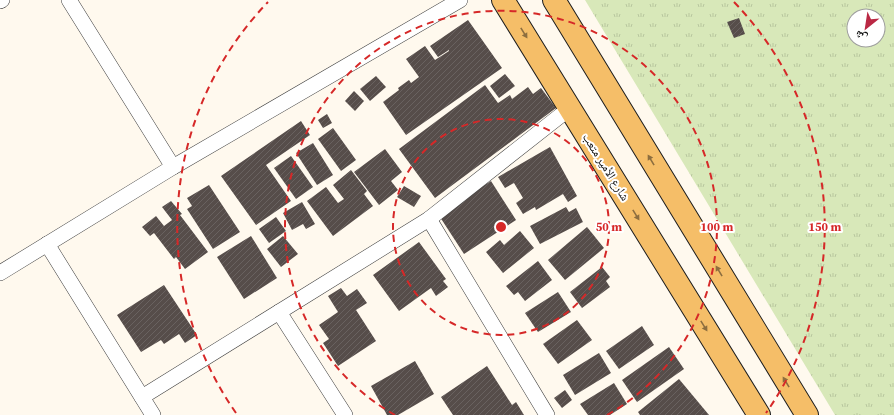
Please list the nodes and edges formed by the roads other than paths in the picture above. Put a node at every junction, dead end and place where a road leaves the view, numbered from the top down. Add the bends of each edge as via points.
1 (69, 0) edge
2 (460, 0) edge
3 (504, 0) edge
4 (548, 0) edge
5 (554, 0) edge
6 (596, 68) junction
7 (570, 108) junction
8 (173, 167) junction
9 (429, 219) junction
10 (47, 244) junction
11 (0, 273) edge
12 (279, 312) junction
13 (142, 397) junction
14 (153, 415) edge
15 (345, 415) edge
16 (547, 415) edge
17 (759, 415) edge
18 (807, 415) edge

1 - 8 street
2 - 8 street
3 -> 7 main road, شارع الأمير متعب
4 - 6 main road
5 - 6 main road
18 -> 6 main road
7 - 9 street
7 -> 17 main road, شارع الأمير متعب
8 - 10 street
9 - 12 street
9 - 16 street
10 - 11 street
10 - 13 street
12 - 13 street
12 - 15 street
13 - 14 street

